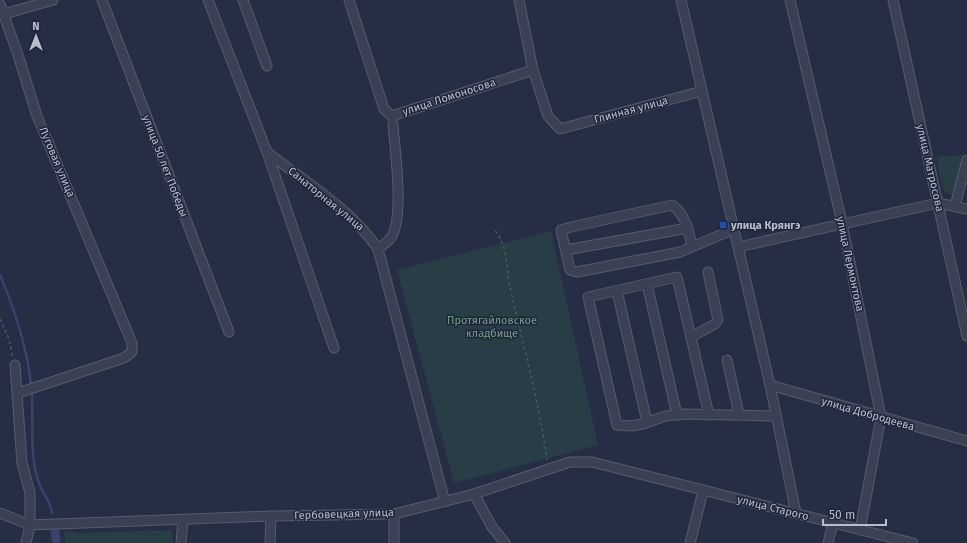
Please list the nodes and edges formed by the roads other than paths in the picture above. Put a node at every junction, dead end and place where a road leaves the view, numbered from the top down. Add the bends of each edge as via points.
1 (53, 0) edge
2 (102, 0) edge
3 (208, 0) edge
4 (243, 0) edge
5 (349, 0) edge
6 (519, 0) edge
7 (681, 0) edge
8 (790, 0) edge
9 (893, 0) edge
10 (0, 4) edge
11 (4, 14) junction
12 (267, 66) dead end
13 (533, 70) junction
14 (702, 91) junction
15 (392, 124) dead end
16 (267, 152) junction
17 (967, 160) edge
18 (938, 203) junction
19 (955, 206) junction
20 (967, 209) edge
21 (842, 223) junction
22 (688, 228) junction
23 (734, 229) junction
24 (692, 247) junction
25 (738, 247) junction
26 (378, 249) junction
27 (566, 250) junction
28 (708, 272) dead end
29 (647, 284) junction
30 (617, 291) junction
31 (229, 332) dead end
32 (967, 336) edge
33 (691, 337) junction
34 (334, 348) dead end
35 (727, 360) dead end
36 (15, 366) road end
37 (770, 385) junction
38 (18, 393) junction
39 (709, 414) junction
40 (739, 414) junction
41 (677, 415) junction
42 (776, 416) junction
43 (881, 418) junction
44 (647, 422) junction
45 (967, 441) edge
46 (703, 491) junction
47 (474, 494) junction
48 (445, 502) junction
49 (0, 512) edge
50 (796, 513) junction
51 (394, 514) junction
52 (271, 516) junction
53 (183, 520) junction
54 (833, 523) junction
55 (30, 525) junction
56 (860, 530) junction
57 (26, 543) edge
58 (181, 543) edge
59 (270, 543) edge
60 (394, 543) edge
61 (505, 543) edge
62 (690, 543) edge
63 (828, 543) edge
64 (913, 543) edge

1 - 11 street
2 - 31 street, улица 50 лет Победы
3 - 16 street
4 - 12 street
5 - 13 street, улица Ломоносова via 384,109 392,116
6 - 13 street
7 - 14 street
8 - 21 street, улица Лермонтова
9 - 18 street, улица Матросова
10 - 11 street, Луговая улица
11 - 38 street, Луговая улица via 37,116 132,343 132,352 124,358
13 - 14 street, Глинная улица via 548,116 560,129
14 - 23 street
15 - 26 street via 397,170 397,216 392,237
16 - 26 street, Санаторная улица via 367,232
16 - 34 street
17 - 19 street
18 - 19 street
18 - 21 street
18 - 32 street, улица Матросова
19 - 20 street
21 - 25 street
21 - 43 street, улица Лермонтова
22 - 24 street
22 - 27 street
22 - 27 street via 679,211 672,206 561,230
23 - 24 street
23 - 25 street
24 - 27 street via 680,252 577,272 570,270
25 - 37 street
26 - 48 street, Санаторная улица
28 - 33 street via 718,320
29 - 30 street
29 - 33 street via 677,277
29 - 41 street
30 - 44 street
30 - 44 street via 588,297 617,425 631,426
33 - 39 street
35 - 40 street
36 - 38 street
37 - 42 street
37 - 43 street, улица Добродеева
38 - 55 street via 22,463 30,493
39 - 40 street
39 - 41 street
40 - 42 street
41 - 44 street
42 - 50 street
43 - 45 street, улица Добродеева
43 - 56 street, улица Лермонтова
46 - 47 street, Гербовецкая улица via 592,462 570,462
46 - 50 street, улица Старого
46 - 62 street
47 - 48 street, Гербовецкая улица
47 - 61 street via 492,527
48 - 51 street, Гербовецкая улица
49 - 55 street, Гербовецкая улица
50 - 54 street, улица Старого
51 - 52 street, Гербовецкая улица
51 - 60 street
52 - 53 street, Гербовецкая улица
52 - 59 street
53 - 55 street, Гербовецкая улица
53 - 58 street
54 - 56 street, улица Старого
54 - 63 street
55 - 57 street
56 - 64 street, улица Старого

